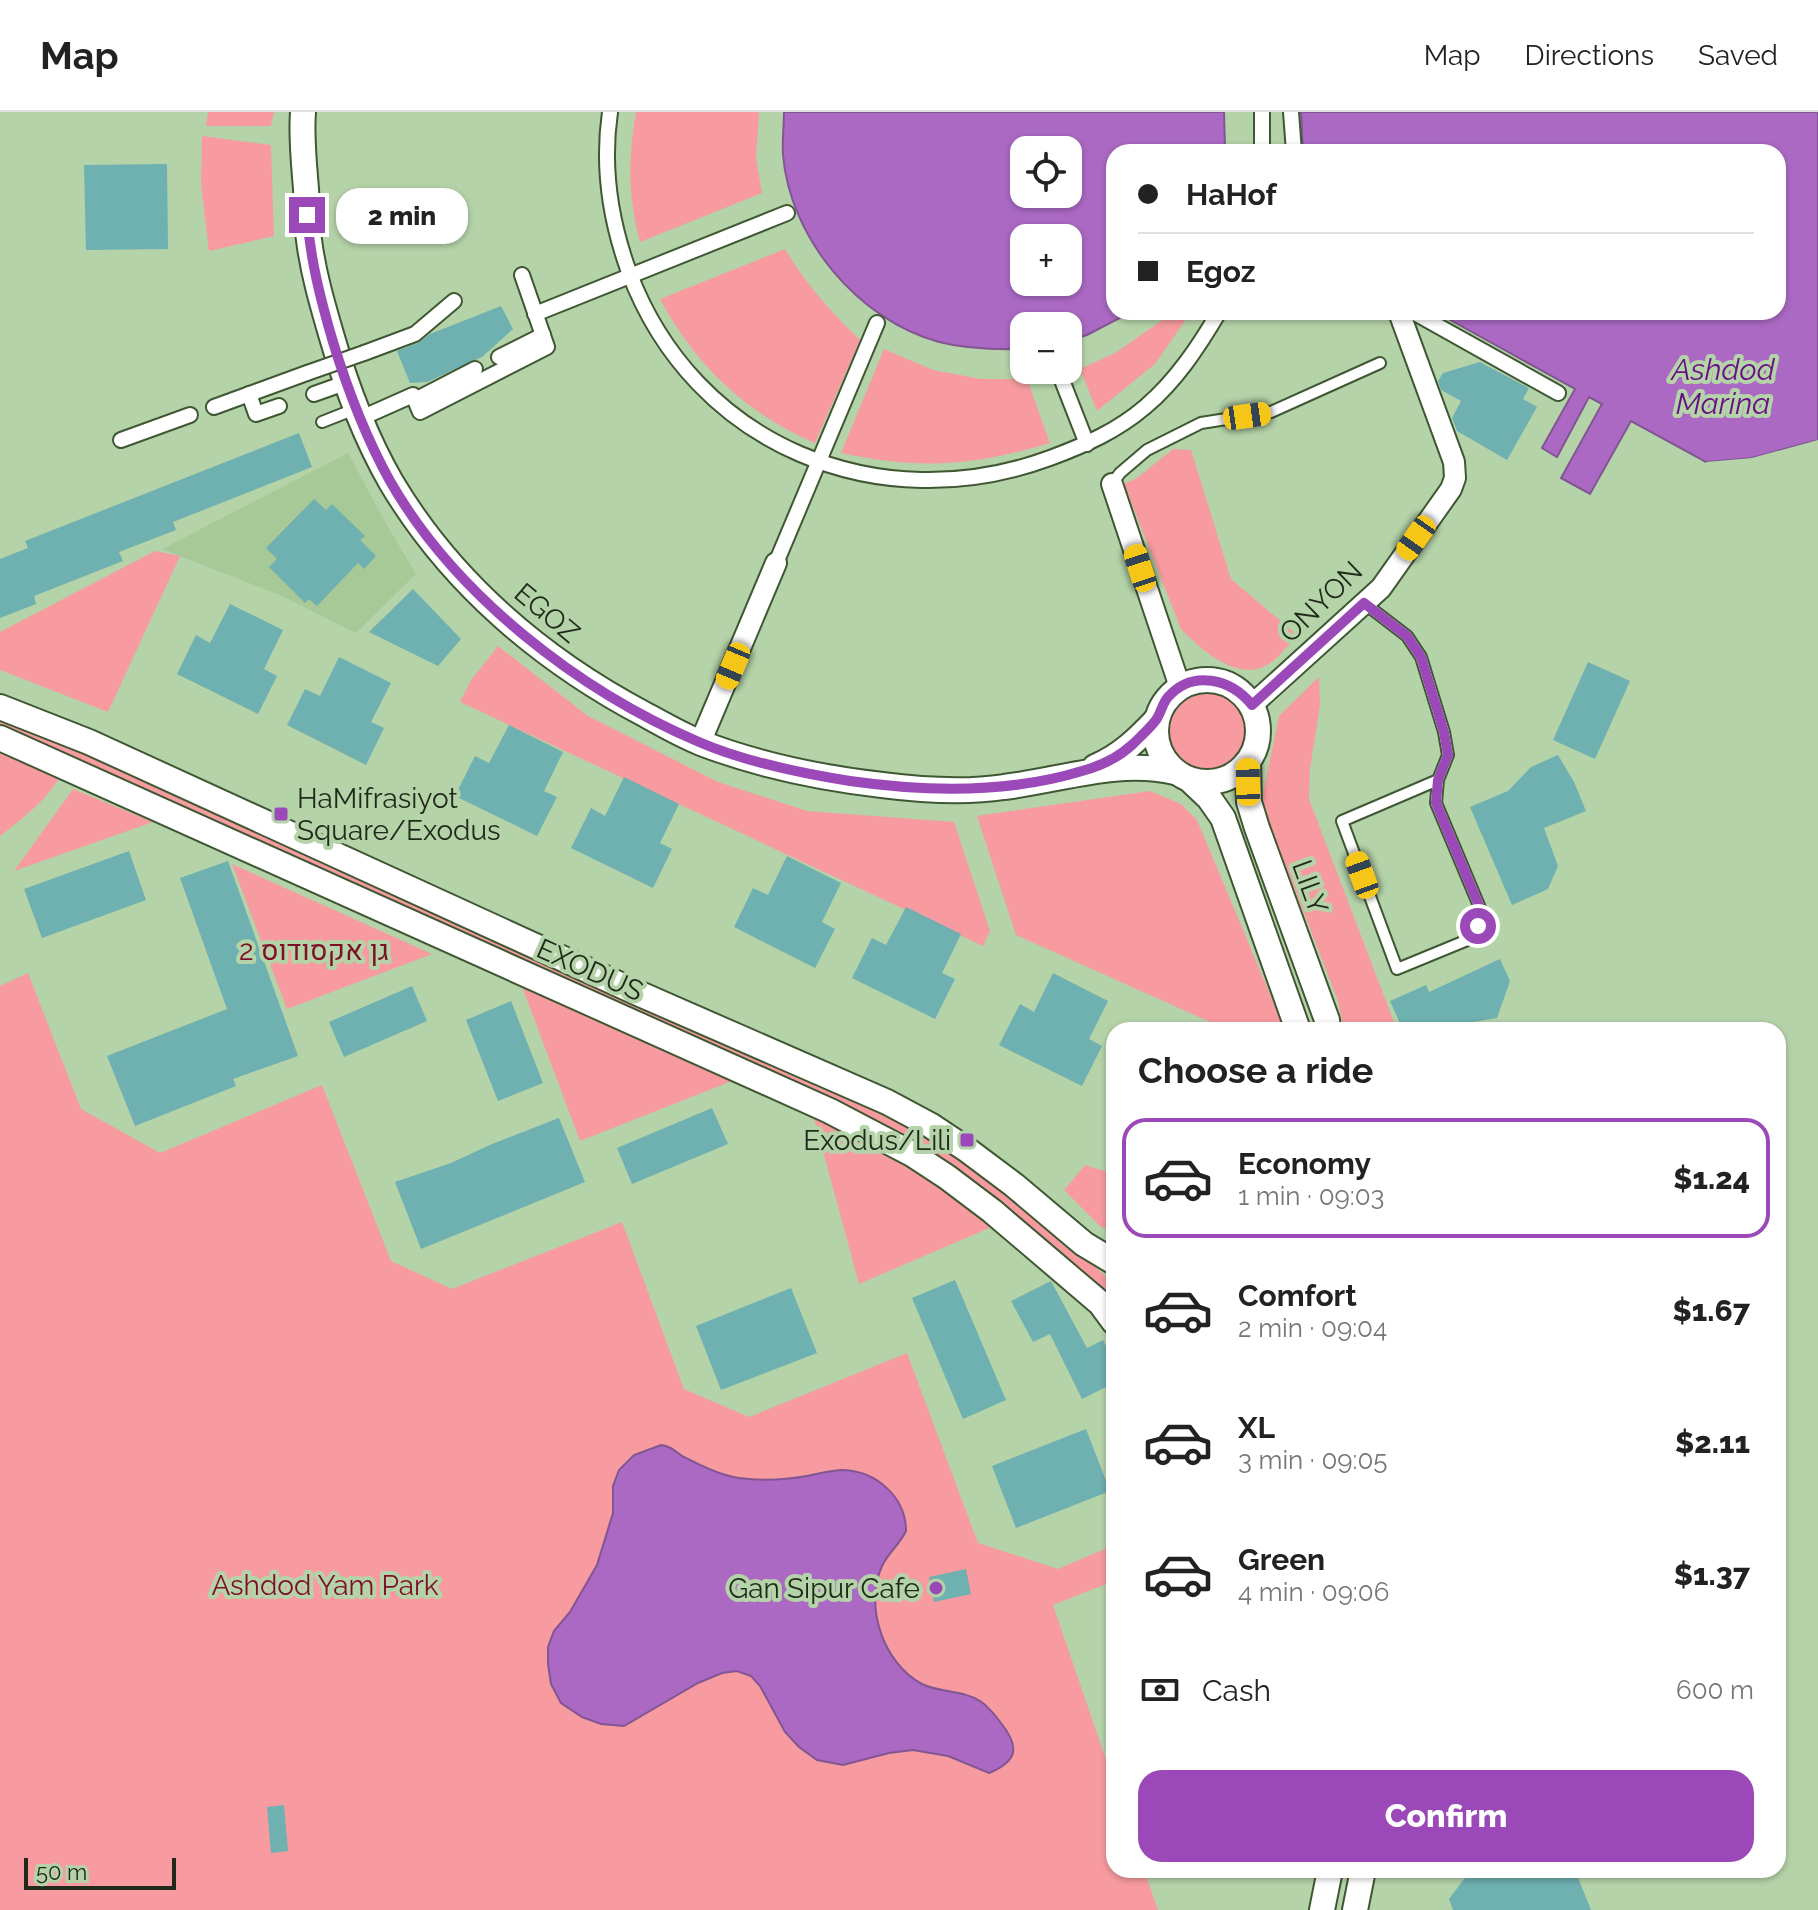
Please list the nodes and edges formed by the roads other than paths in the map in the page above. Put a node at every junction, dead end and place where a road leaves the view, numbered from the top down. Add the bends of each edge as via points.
1 (303, 112) edge
2 (610, 112) edge
3 (1262, 112) edge
4 (1291, 112) edge
5 (1262, 144) edge
6 (1293, 144) edge
7 (787, 213) dead end
8 (522, 275) dead end
9 (630, 275) junction
10 (454, 301) dead end
11 (535, 314) junction
12 (1214, 320) edge
13 (1402, 320) edge
14 (1427, 320) edge
15 (877, 323) dead end
16 (543, 335) junction
17 (499, 357) dead end
18 (1380, 363) dead end
19 (475, 369) dead end
20 (345, 383) junction
21 (1063, 384) edge
22 (1558, 393) dead end
23 (249, 394) junction
24 (314, 394) dead end
25 (415, 400) junction
26 (279, 406) dead end
27 (214, 407) dead end
28 (357, 414) junction
29 (190, 415) dead end
30 (322, 422) dead end
31 (121, 440) dead end
32 (1087, 444) junction
33 (819, 460) junction
34 (1112, 484) joint
35 (776, 563) joint
36 (1364, 603) junction
37 (1180, 687) junction
38 (1252, 705) junction
39 (0, 707) edge
40 (1157, 719) junction
41 (0, 738) edge
42 (700, 743) junction
43 (1248, 762) junction
44 (1082, 772) junction
45 (1183, 776) junction
46 (1438, 780) junction
47 (1295, 1022) edge
48 (1327, 1022) edge
49 (1106, 1257) edge
50 (1106, 1311) edge
51 (1328, 1878) edge
52 (1361, 1878) edge
53 (1322, 1910) edge
54 (1355, 1910) edge

1 - 20 street, EGOZ via 309,240
2 - 9 street via 606,171
3 - 5 street
4 - 6 street
7 - 9 street
8 - 11 street
9 - 11 street
9 - 33 street via 658,334 705,391 768,439
10 - 23 street, bridge via 415,334
11 - 16 street
12 - 32 street via 1146,407
13 - 36 street, ONYON via 1454,462 1455,478 1381,588
14 - 22 street
15 - 33 street
16 - 17 street
16 - 25 street via 547,347 420,412
18 - 34 lane via 1271,412 1201,423 1147,450
19 - 25 street
20 - 24 street
20 - 28 street, EGOZ
21 - 32 street
23 - 26 street via 256,414
23 - 27 street
25 - 28 street via 413,395
28 - 30 lane
28 - 42 street, EGOZ via 392,484 422,528 506,620 582,680
29 - 31 street
32 - 33 street via 960,481 898,480
33 - 35 street
34 - 37 street
35 - 42 street
36 - 38 street, ONYON
36 - 46 lane via 1407,636 1421,657 1448,755
37 - 38 street via 1210,679 1226,683
37 - 40 street
38 - 43 street via 1258,734
39 - 49 street, EXODUS via 89,742 887,1102 966,1149
40 - 44 street, EGOZ via 1110,761
40 - 45 street via 1158,748
41 - 50 street, EXODUS via 871,1132 992,1211
42 - 44 street, EGOZ via 785,768 936,790 1003,788
43 - 45 street via 1222,780
43 - 48 street, LILY via 1249,802
44 - 45 street, EGOZ via 1152,767
45 - 47 street via 1223,818
46 - 46 lane via 1342,821 1397,969 1470,939 1478,926 1480,908 1436,803
51 - 53 street
52 - 54 street

